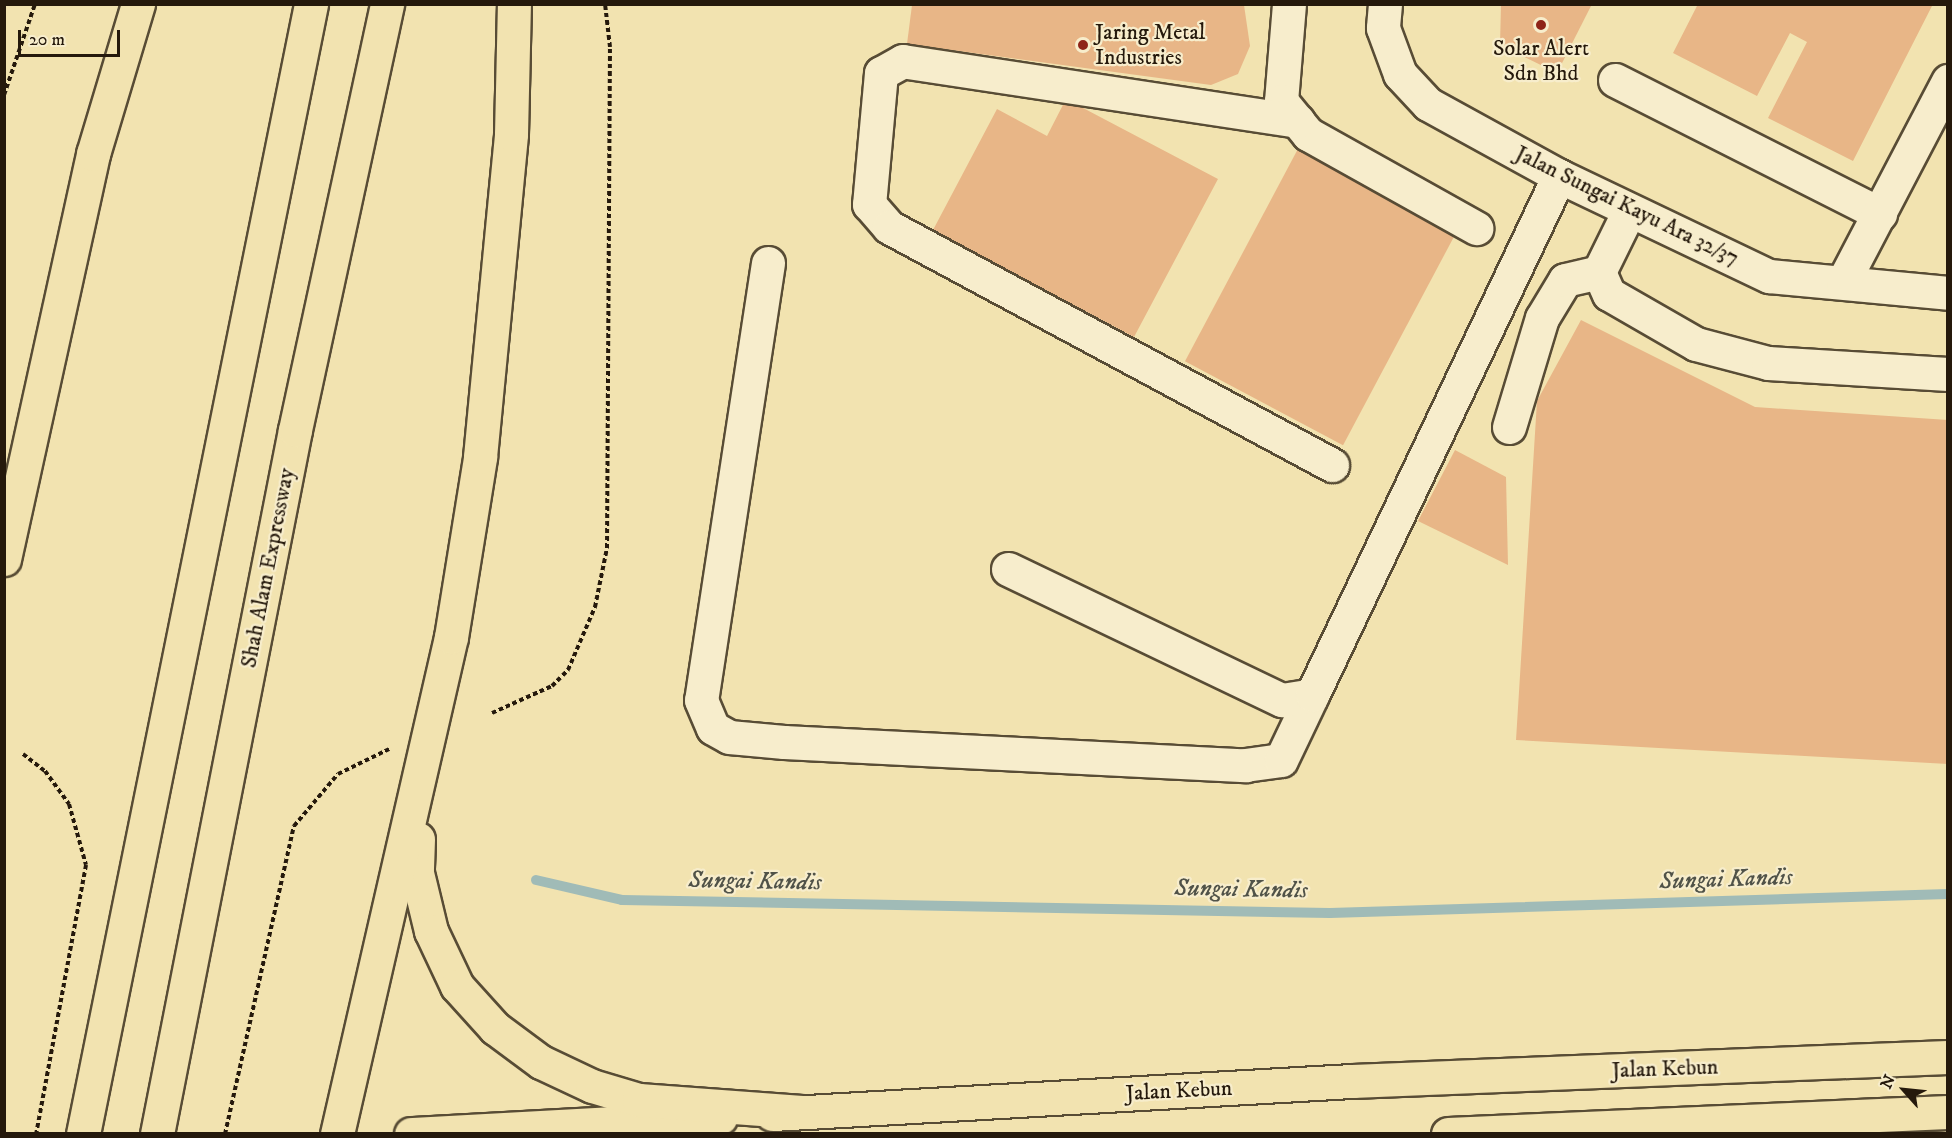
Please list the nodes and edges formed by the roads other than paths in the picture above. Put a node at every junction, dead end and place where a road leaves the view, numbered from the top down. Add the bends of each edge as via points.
1 (138, 4) edge
2 (311, 4) edge
3 (387, 4) edge
4 (514, 4) edge
5 (1289, 4) edge
6 (1385, 4) edge
7 (1615, 80) dead end
8 (1947, 81) edge
9 (1298, 121) junction
10 (1559, 176) junction
11 (1629, 211) junction
12 (1880, 213) junction
13 (1476, 228) dead end
14 (768, 263) dead end
15 (1599, 272) junction
16 (1843, 282) junction
17 (1947, 293) edge
18 (1947, 374) edge
19 (1509, 427) dead end
20 (1332, 465) dead end
21 (4, 559) edge
22 (1008, 569) dead end
23 (1312, 695) junction
24 (421, 774) junction
25 (1947, 1057) edge
26 (802, 1112) junction
27 (1947, 1112) edge
28 (83, 1134) edge
29 (157, 1134) edge
30 (337, 1134) edge
31 (411, 1134) edge
32 (1448, 1134) edge

1 - 21 main road via 87,177
2 - 28 main road
3 - 29 main road, Shah Alam Expressway via 295,430
4 - 24 main road via 511,134 480,458 451,637
5 - 9 street via 1281,100
6 - 10 street, Jalan Sungai Kayu Ara 32/37 via 1383,28 1400,74 1428,104
7 - 12 street
8 - 12 street
9 - 13 street via 1308,134
9 - 20 street via 903,61 881,73 869,204 889,227
10 - 11 street, Jalan Sungai Kayu Ara 32/37
10 - 23 street
11 - 15 street
11 - 16 street, Jalan Sungai Kayu Ara 32/37 via 1769,276
12 - 16 street
14 - 23 street via 701,700 713,728 729,737 773,741 1245,765 1281,760
15 - 18 street via 1609,294 1696,344 1768,363
15 - 19 street via 1565,280 1542,318
16 - 17 street, Jalan Sungai Kayu Ara 32/37
22 - 23 street via 1282,700
24 - 26 main road via 417,873 431,931 457,986 495,1028 551,1067 639,1100
24 - 30 main road
25 - 26 main road, Jalan Kebun
26 - 31 main road, Jalan Kebun
27 - 32 main road

